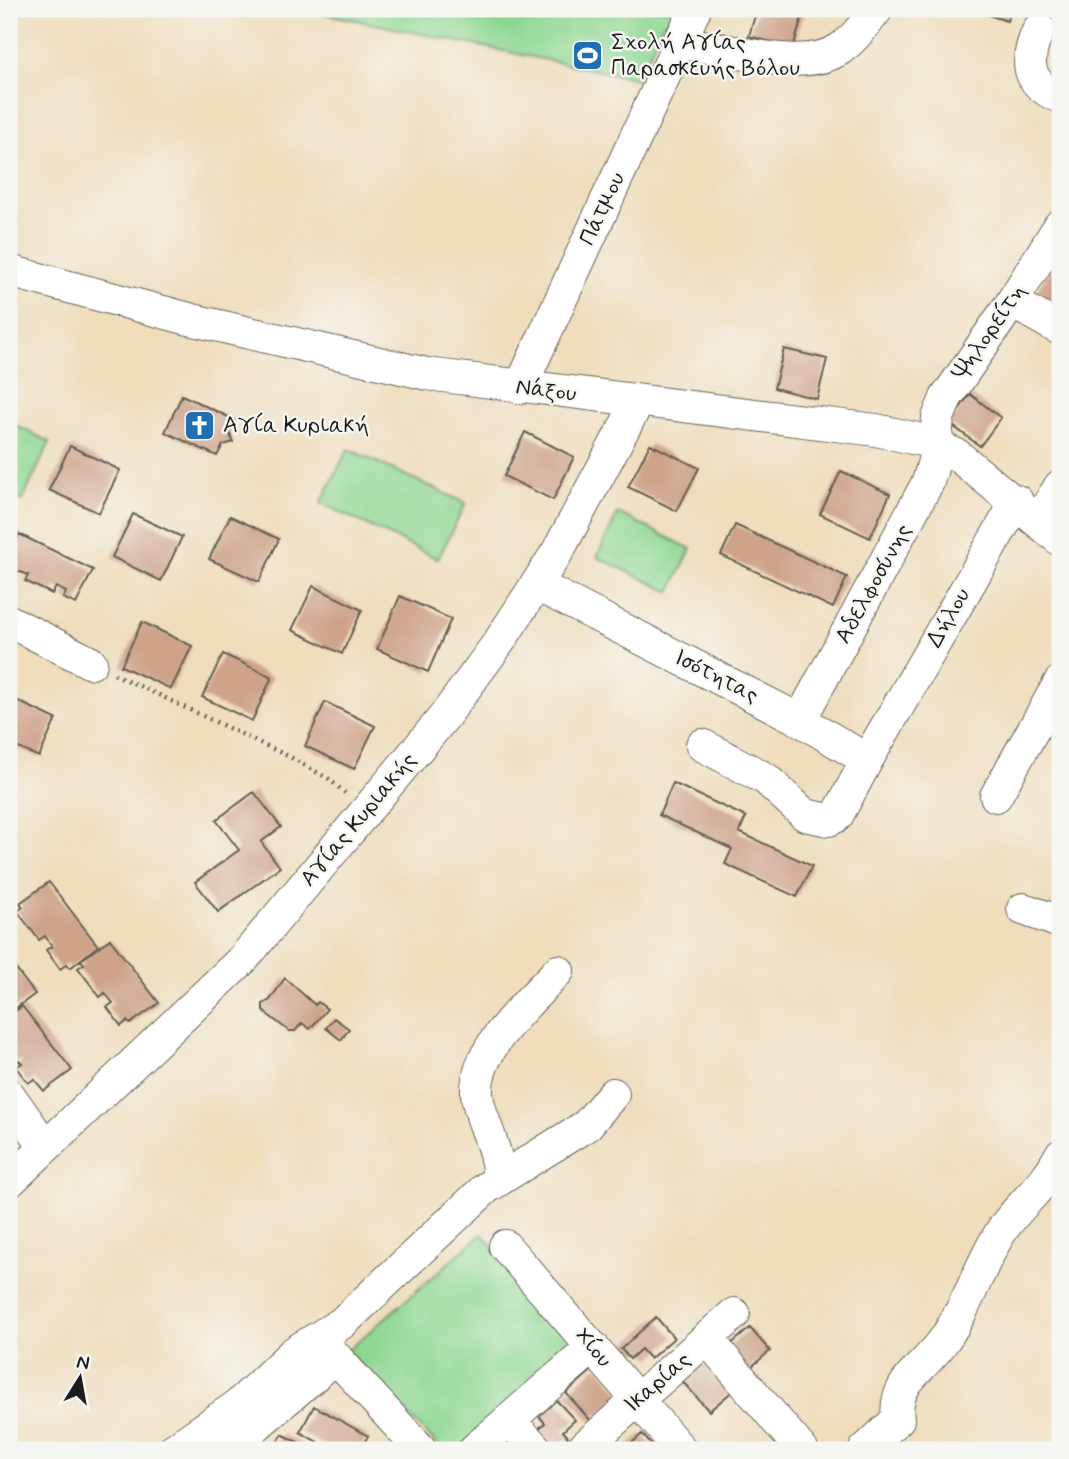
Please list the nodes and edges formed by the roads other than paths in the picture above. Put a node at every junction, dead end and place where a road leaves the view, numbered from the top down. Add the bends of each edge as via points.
1 (877, 9) edge
2 (687, 27) edge
3 (1039, 29) dead end
4 (1060, 97) edge
5 (1060, 225) edge
6 (9, 271) edge
7 (1012, 302) junction
8 (1060, 329) edge
9 (520, 388) junction
10 (638, 402) junction
11 (935, 444) junction
12 (1060, 486) edge
13 (1039, 520) edge
14 (537, 585) junction
15 (9, 621) edge
16 (91, 663) road end
17 (1060, 682) edge
18 (800, 720) junction
19 (702, 745) dead end
20 (875, 747) junction
21 (996, 796) dead end
22 (1023, 909) dead end
23 (1060, 922) edge
24 (558, 971) dead end
25 (613, 1094) dead end
26 (9, 1095) edge
27 (45, 1146) junction
28 (1060, 1156) edge
29 (499, 1179) junction
30 (9, 1182) edge
31 (505, 1246) dead end
32 (734, 1314) dead end
33 (708, 1340) junction
34 (593, 1347) junction
35 (328, 1348) junction
36 (638, 1402) junction
37 (509, 1420) junction
38 (404, 1445) edge
39 (173, 1450) edge
40 (228, 1450) edge
41 (474, 1450) edge
42 (537, 1450) edge
43 (581, 1450) edge
44 (681, 1450) edge
45 (802, 1450) edge
46 (865, 1450) edge

1 - 2 street via 839,50 800,60
2 - 9 street, Πάτμου
3 - 4 street via 1028,64 1040,84
5 - 7 street, Ψηλορείτη
6 - 9 street, Νάξου via 322,352
7 - 8 street
7 - 11 street, Ψηλορείτη via 946,398
9 - 10 street, Νάξου
10 - 11 street, Νάξου via 876,430
10 - 14 street, Αγίας Κυριακής
11 - 13 street, Νάξου via 957,455
11 - 18 street, Αδελφοσύνης via 928,482
12 - 13 street, Δήλου
13 - 20 street, Δήλου
14 - 18 street, Ισότητας
14 - 27 street, Αγίας Κυριακής via 444,717 243,959
15 - 16 street
17 - 21 street
18 - 20 street, Ισότητας
19 - 20 street, Δήλου via 766,779 805,815 829,820 837,816
22 - 23 street
24 - 29 street via 492,1046 478,1077 478,1100 496,1149
25 - 29 street via 580,1131
26 - 27 street
27 - 30 street, Αγίας Κυριακής
28 - 46 street via 1040,1190 1006,1225 944,1341 903,1386 896,1403 898,1419
29 - 35 street via 356,1310
31 - 34 street, Χίου
32 - 33 street, Ικαρίας
33 - 36 street, Ικαρίας
33 - 45 street
34 - 36 street, Χίου
34 - 37 street
35 - 38 street
35 - 39 street via 293,1353 237,1406
35 - 40 street
36 - 43 street, Ικαρίας
36 - 44 street, Χίου
37 - 41 street
37 - 42 street

